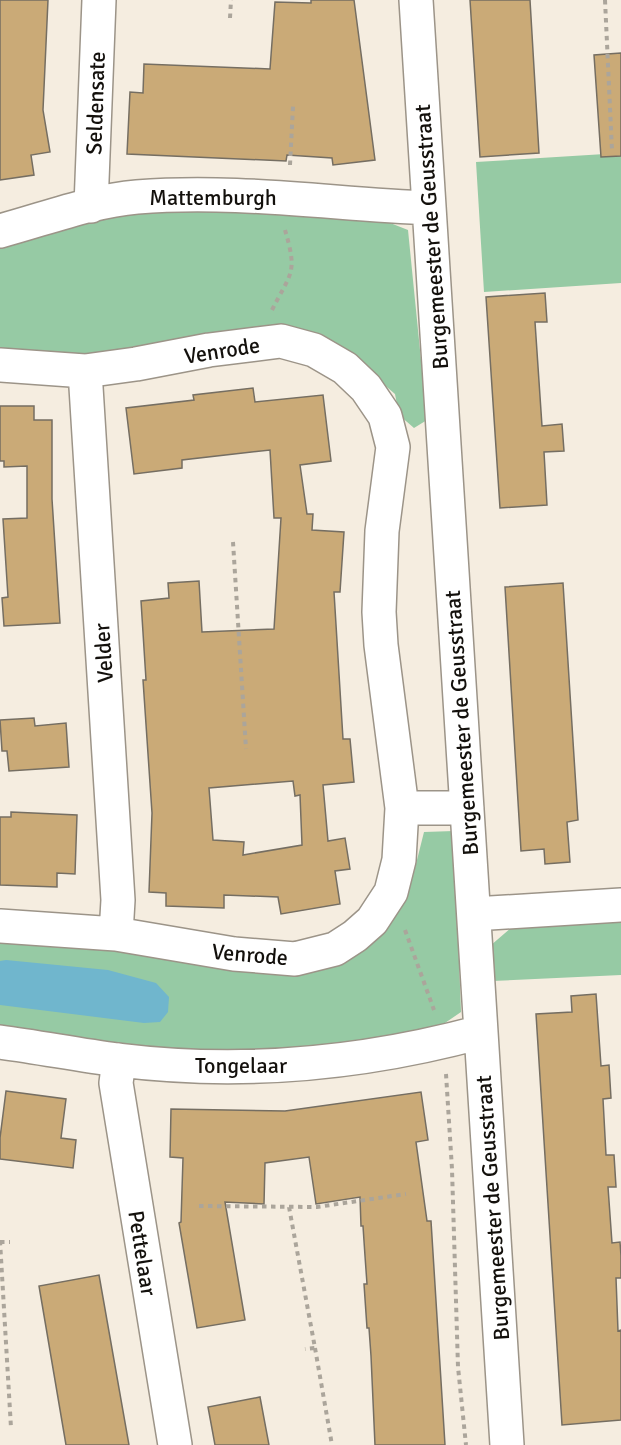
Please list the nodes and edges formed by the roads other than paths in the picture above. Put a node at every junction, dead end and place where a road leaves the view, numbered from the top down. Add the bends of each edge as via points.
1 (99, 0) edge
2 (416, 0) edge
3 (91, 206) junction
4 (429, 208) junction
5 (0, 231) edge
6 (0, 365) edge
7 (85, 371) junction
8 (393, 447) junction
9 (444, 450) junction
10 (402, 808) junction
11 (467, 808) junction
12 (621, 905) edge
13 (474, 914) junction
14 (0, 926) edge
15 (116, 934) junction
16 (481, 1032) junction
17 (0, 1042) edge
18 (119, 1060) junction
19 (175, 1445) edge
20 (507, 1445) edge

1 - 3 street, Seldensate
2 - 4 street, Burgemeester de Geusstraat
3 - 4 street, Mattemburgh via 135,197 207,194
3 - 5 street, Mattemburgh
4 - 9 street, Burgemeester de Geusstraat
6 - 7 street, Venrode
7 - 8 street, Venrode via 281,341 314,350 345,368 366,388 385,416
7 - 15 street, Velder via 118,900
8 - 9 street
8 - 10 street, Venrode via 382,531 379,612
9 - 11 street, Burgemeester de Geusstraat
10 - 11 street
10 - 15 street, Venrode via 399,860 391,892 372,921 335,949 295,959 234,954
11 - 13 street, Burgemeester de Geusstraat
12 - 13 street
13 - 16 street, Burgemeester de Geusstraat
14 - 15 street, Venrode
16 - 18 street, Tongelaar via 440,1043 326,1062 275,1066 194,1066
16 - 20 street, Burgemeester de Geusstraat
17 - 18 street, Tongelaar
18 - 19 street, Pettelaar via 116,1083

